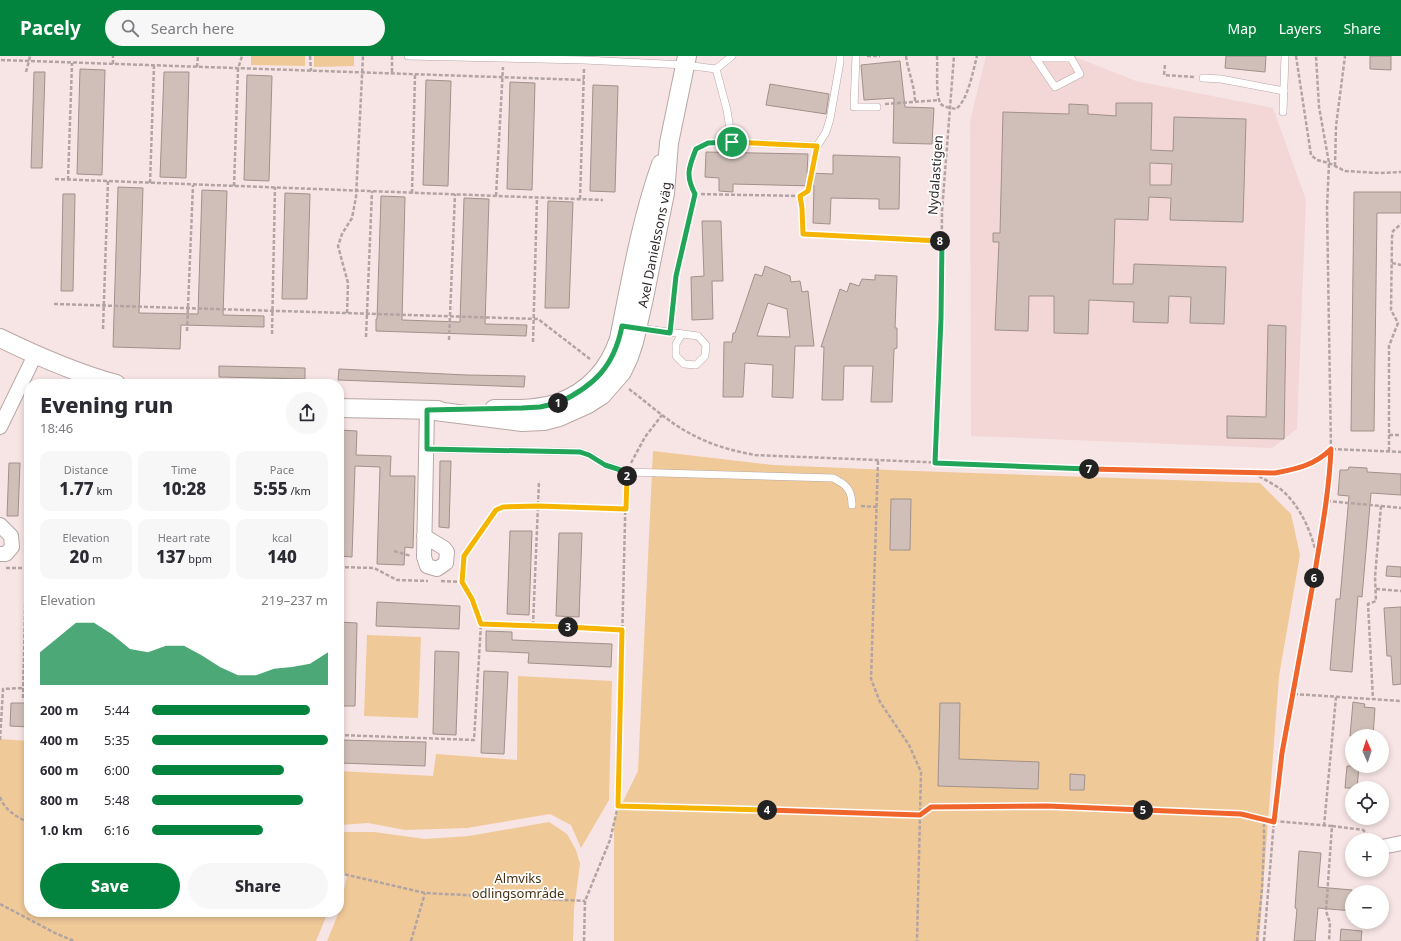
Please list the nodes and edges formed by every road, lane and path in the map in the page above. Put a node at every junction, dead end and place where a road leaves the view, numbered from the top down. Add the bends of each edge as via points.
1 (2, 56) edge
2 (30, 56) edge
3 (114, 56) edge
4 (198, 56) edge
5 (242, 56) edge
6 (310, 56) edge
7 (363, 56) edge
8 (392, 56) edge
9 (408, 56) edge
10 (732, 56) edge
11 (840, 56) edge
12 (856, 56) edge
13 (867, 56) edge
14 (880, 56) edge
15 (906, 56) edge
16 (937, 56) edge
17 (954, 56) edge
18 (977, 56) edge
19 (1285, 56) edge
20 (1296, 56) edge
21 (1316, 56) edge
22 (1345, 56) edge
23 (1035, 57) edge
24 (503, 59) junction
25 (686, 59) edge
26 (584, 60) junction
27 (0, 61) edge
28 (29, 61) junction
29 (72, 63) junction
30 (113, 64) junction
31 (1165, 65) dead end
32 (154, 66) junction
33 (197, 67) junction
34 (238, 69) junction
35 (716, 69) junction
36 (310, 71) junction
37 (26, 72) dead end
38 (363, 72) junction
39 (392, 74) junction
40 (415, 75) junction
41 (502, 78) junction
42 (1203, 78) joint
43 (584, 80) junction
44 (1284, 91) junction
45 (940, 100) junction
46 (915, 102) junction
47 (877, 106) joint
48 (950, 108) junction
49 (1283, 112) dead end
50 (732, 142) junction
51 (817, 146) junction
52 (1329, 163) junction
53 (1335, 166) junction
54 (1401, 172) edge
55 (55, 179) dead end
56 (68, 180) junction
57 (108, 181) junction
58 (150, 183) junction
59 (193, 184) junction
60 (234, 186) junction
61 (275, 187) junction
62 (356, 191) junction
63 (372, 191) junction
64 (412, 192) junction
65 (455, 194) junction
66 (695, 194) junction
67 (496, 196) junction
68 (800, 196) junction
69 (537, 197) junction
70 (580, 199) junction
71 (603, 200) dead end
72 (1401, 224) edge
73 (942, 241) junction
74 (1392, 263) junction
75 (1401, 264) edge
76 (54, 304) dead end
77 (104, 306) junction
78 (188, 308) junction
79 (273, 311) junction
80 (347, 313) junction
81 (367, 314) junction
82 (450, 316) junction
83 (533, 318) junction
84 (630, 327) junction
85 (103, 329) dead end
86 (187, 331) dead end
87 (670, 333) junction
88 (272, 334) dead end
89 (682, 334) junction
90 (366, 337) dead end
91 (0, 338) edge
92 (449, 340) dead end
93 (533, 342) dead end
94 (35, 355) junction
95 (590, 359) dead end
96 (98, 379) edge
97 (629, 389) dead end
98 (344, 408) edge
99 (427, 410) junction
100 (662, 415) junction
101 (0, 427) edge
102 (1389, 435) junction
103 (1401, 435) edge
104 (427, 449) junction
105 (1331, 449) junction
106 (1389, 452) junction
107 (1401, 452) edge
108 (878, 460) junction
109 (935, 463) junction
110 (627, 472) junction
111 (1253, 473) junction
112 (539, 481) dead end
113 (1327, 501) junction
114 (852, 505) joint
115 (538, 506) junction
116 (1381, 506) junction
117 (877, 507) junction
118 (1401, 508) edge
119 (626, 509) junction
120 (0, 525) edge
121 (424, 536) junction
122 (394, 551) dead end
123 (0, 554) edge
124 (424, 557) junction
125 (1317, 557) junction
126 (344, 567) edge
127 (0, 568) edge
128 (24, 568) edge
129 (433, 581) dead end
130 (440, 582) dead end
131 (462, 582) junction
132 (1376, 589) junction
133 (1401, 591) edge
134 (481, 624) junction
135 (533, 625) junction
136 (622, 630) junction
137 (24, 664) edge
138 (23, 688) junction
139 (1294, 694) junction
140 (1336, 697) junction
141 (24, 698) edge
142 (1373, 699) junction
143 (1401, 701) edge
144 (344, 735) edge
145 (0, 740) edge
146 (0, 796) edge
147 (618, 806) junction
148 (920, 815) junction
149 (1264, 819) junction
150 (24, 821) edge
151 (1274, 822) junction
152 (1324, 826) junction
153 (1332, 826) junction
154 (1366, 833) edge
155 (1401, 843) edge
156 (1389, 845) edge
157 (344, 874) edge
158 (425, 893) junction
159 (585, 901) junction
160 (0, 904) edge
161 (24, 917) edge
162 (25, 917) edge
163 (74, 941) edge
164 (411, 941) edge
165 (584, 941) edge
166 (917, 941) edge
167 (1257, 941) edge
168 (1264, 941) edge
169 (1329, 941) edge

1 - 27 path
2 - 28 path
3 - 30 path
4 - 33 path
5 - 34 path
6 - 36 path
7 - 38 path
8 - 39 path
9 - 24 lane
10 - 35 lane
11 - 51 lane via 830,119 826,132
12 - 47 lane via 854,107
13 - 14 path
15 - 46 path via 915,91
16 - 45 path
17 - 48 path, Nydalastigen
18 - 48 path via 961,106 956,109
19 - 44 lane
20 - 52 path via 1311,155 1317,160
21 - 52 path via 1319,107
22 - 53 path via 1336,126
23 - 23 lane via 1055,87 1080,74 1071,58
24 - 26 lane
24 - 41 path
25 - 26 lane
25 - 35 lane
25 - 84 street, Axel Danielssons väg via 669,142 652,189 639,243
26 - 43 path
27 - 28 path
28 - 29 path
28 - 37 path
29 - 30 path
29 - 56 path
30 - 32 path
31 - 42 path via 1164,75
32 - 33 path
32 - 58 path
33 - 34 path
34 - 36 path
34 - 60 path
35 - 50 lane
36 - 38 path
38 - 39 path
38 - 62 path
39 - 40 path
40 - 41 path
40 - 64 path
41 - 43 path
41 - 67 path
42 - 44 lane
43 - 70 path
44 - 49 lane
45 - 46 path
45 - 48 path
46 - 47 path
48 - 73 path, Nydalastigen
50 - 51 lane
50 - 66 path via 708,143 696,149 689,167 689,183
51 - 68 path via 808,191
52 - 53 path
52 - 105 path via 1327,208
53 - 54 path via 1345,171
55 - 56 path
56 - 57 path
57 - 58 path
57 - 77 path
58 - 59 path
59 - 60 path
59 - 78 path
60 - 61 path
61 - 62 path
61 - 79 path
62 - 63 path
62 - 80 path via 352,218 338,246 348,283
63 - 64 path
63 - 81 path
64 - 65 path
65 - 67 path
65 - 82 path
66 - 68 path
66 - 87 path via 676,276
67 - 69 path
68 - 73 path via 803,234
69 - 70 path
69 - 83 path
70 - 71 path
72 - 74 path via 1393,231
73 - 109 path, Nydalastigen
74 - 75 path
74 - 102 path via 1391,310 1398,324 1389,346
76 - 77 path
77 - 78 path
77 - 85 path
78 - 79 path
78 - 86 path
79 - 80 path
79 - 88 path
80 - 81 path
81 - 82 path
81 - 90 path
82 - 83 path
82 - 92 path
83 - 93 path
83 - 95 path via 538,319
84 - 87 lane
84 - 99 street, Axel Danielssons väg via 596,379 557,403 522,408
87 - 89 lane
89 - 89 lane via 698,336 706,345 705,356 696,365 684,364 676,356 676,344
91 - 94 street
94 - 96 street
94 - 101 street
97 - 100 path
98 - 99 street, Axel Danielssons väg
99 - 104 street
100 - 108 path via 706,442 739,452 755,455
100 - 110 path via 644,437
102 - 103 path
102 - 106 path
104 - 110 lane via 580,452 605,465
104 - 121 street
105 - 106 path
105 - 111 path via 1323,458 1296,469 1275,473
105 - 113 path
106 - 107 path
108 - 109 path
108 - 117 path
109 - 111 path
110 - 114 lane via 833,478 850,492
110 - 119 path
111 - 125 path via 1283,492 1292,502 1311,534
112 - 115 path
113 - 116 path
113 - 125 path
114 - 117 path
115 - 119 path
115 - 131 path via 503,507 496,510 464,556
115 - 135 path
116 - 118 path
116 - 132 path
117 - 148 path via 871,678 880,702 909,745 921,772
119 - 136 path
120 - 123 street via 11,536 12,547 6,554
121 - 124 street
121 - 124 street via 444,548 446,563 437,569 426,566
122 - 124 path via 408,556
125 - 139 path
126 - 129 path via 374,568 396,580
127 - 128 path
130 - 131 path
131 - 134 path via 472,599
132 - 133 path
132 - 142 path via 1376,601 1368,604
134 - 135 path
134 - 144 path via 474,740
135 - 136 path
136 - 147 path
137 - 138 path
138 - 141 path
138 - 145 path via 3,689
139 - 140 path
139 - 151 path via 1282,753
140 - 142 path
140 - 152 path
142 - 143 path
146 - 150 path via 7,808
147 - 148 path
147 - 159 path via 610,840
148 - 149 path via 931,807 1047,806 1241,814
148 - 166 path
149 - 151 path
149 - 167 path via 1262,890
151 - 152 path
151 - 168 path
152 - 153 path
153 - 154 path via 1363,830
153 - 169 path via 1326,911 1330,923
155 - 156 street
157 - 158 path
158 - 159 path
158 - 164 path
159 - 165 path
160 - 161 path
162 - 163 path

